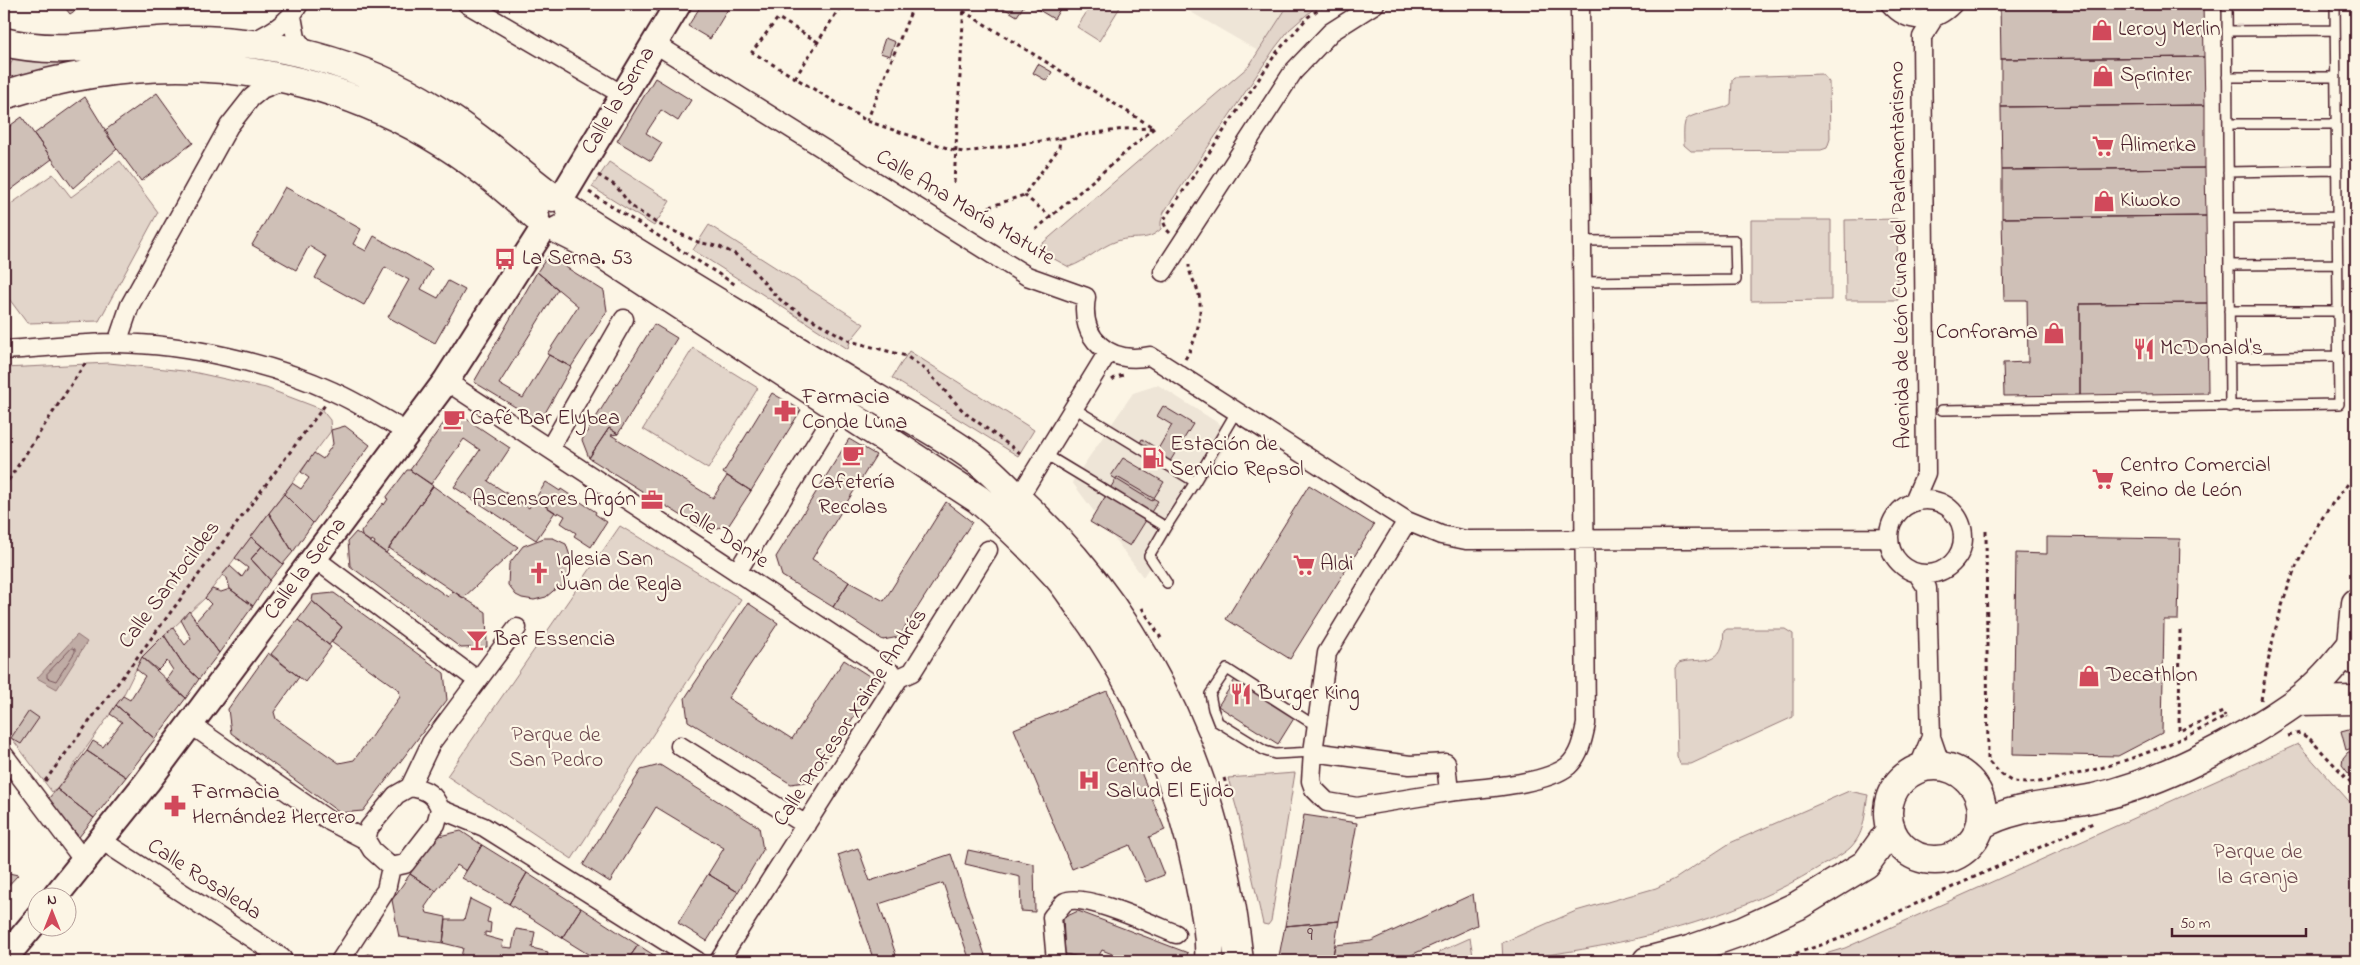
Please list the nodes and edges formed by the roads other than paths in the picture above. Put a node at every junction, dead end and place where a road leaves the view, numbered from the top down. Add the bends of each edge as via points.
1 (467, 4) edge
2 (678, 4) edge
3 (1375, 4) edge
4 (1580, 4) edge
5 (1890, 4) edge
6 (1953, 4) edge
7 (2227, 4) edge
8 (2335, 4) edge
9 (296, 10) edge
10 (1934, 18) junction
11 (1910, 19) junction
12 (2335, 30) junction
13 (2227, 31) junction
14 (1922, 37) junction
15 (4, 42) edge
16 (654, 42) junction
17 (249, 44) junction
18 (309, 56) junction
19 (2227, 78) junction
20 (2336, 78) junction
21 (289, 79) junction
22 (4, 95) edge
23 (623, 95) junction
24 (2228, 124) junction
25 (2336, 124) junction
26 (2337, 170) junction
27 (2228, 172) junction
28 (553, 214) junction
29 (2338, 217) junction
30 (2229, 218) junction
31 (1582, 240) junction
32 (2338, 264) junction
33 (2229, 265) junction
34 (1163, 272) dead end
35 (1582, 282) junction
36 (2229, 311) junction
37 (2338, 311) junction
38 (624, 319) dead end
39 (782, 341) junction
40 (117, 343) junction
41 (4, 350) edge
42 (1108, 352) junction
43 (2339, 356) junction
44 (2230, 358) junction
45 (446, 381) junction
46 (842, 401) junction
47 (2230, 407) junction
48 (1074, 408) junction
49 (1942, 410) dead end
50 (1236, 412) junction
51 (927, 429) junction
52 (407, 432) junction
53 (550, 448) junction
54 (1045, 454) junction
55 (1926, 473) junction
56 (1195, 482) junction
57 (1018, 499) junction
58 (1914, 501) junction
59 (1938, 501) junction
60 (1407, 521) junction
61 (1166, 528) junction
62 (1888, 538) junction
63 (1584, 540) junction
64 (988, 550) dead end
65 (314, 558) junction
66 (737, 572) junction
67 (1926, 578) junction
68 (1167, 584) dead end
69 (2356, 603) edge
70 (517, 628) dead end
71 (2354, 653) edge
72 (899, 678) junction
73 (477, 680) junction
74 (2356, 700) edge
75 (2297, 701) junction
76 (1317, 723) junction
77 (190, 724) junction
78 (680, 746) dead end
79 (1313, 752) junction
80 (4, 756) edge
81 (1929, 768) junction
82 (410, 787) junction
83 (1449, 792) junction
84 (1978, 794) junction
85 (440, 809) junction
86 (2019, 809) junction
87 (806, 825) junction
88 (1980, 825) junction
89 (1891, 829) junction
90 (101, 840) junction
91 (366, 840) junction
92 (1910, 852) junction
93 (84, 861) junction
94 (1866, 864) junction
95 (391, 866) junction
96 (62, 888) edge
97 (28, 931) edge
98 (1176, 934) dead end
99 (9, 955) edge
100 (282, 958) dead end
101 (340, 961) edge
102 (697, 961) edge
103 (719, 961) edge
104 (1056, 961) edge
105 (1209, 961) edge
106 (1239, 961) edge
107 (1648, 961) edge

1 - 23 street
2 - 16 street, Calle la Serna
3 - 34 street via 1331,32 1293,72
4 - 31 street
5 - 11 street, Avenida de León Cuna del Parlamentarismo via 1899,14
6 - 10 street, Avenida de León Cuna del Parlamentarismo
7 - 13 lane
8 - 12 lane
9 - 17 street via 272,33
9 - 18 street via 296,38
10 - 11 street
10 - 14 street, Avenida de León Cuna del Parlamentarismo
11 - 14 street, Avenida de León Cuna del Parlamentarismo
12 - 13 lane
12 - 20 lane
13 - 19 lane
14 - 55 street, Avenida de León Cuna del Parlamentarismo
15 - 17 main road via 43,49 184,40
16 - 23 street, Calle la Serna
16 - 42 street, Calle Ana María Matute via 1027,276 1086,297 1085,320 1089,332
17 - 18 main road
18 - 28 main road via 350,67 433,107 484,142
19 - 20 lane
19 - 24 lane
20 - 25 lane
21 - 22 main road via 201,67 121,69 43,82
21 - 28 main road via 342,93 419,127 520,201
21 - 40 street via 262,89 229,126 130,304
23 - 28 street, Calle la Serna
24 - 25 lane
24 - 27 lane
25 - 26 lane
26 - 27 lane
26 - 29 lane
27 - 30 lane
28 - 39 main road
28 - 45 street, Calle la Serna
28 - 46 main road via 587,244
29 - 30 lane
29 - 32 lane
30 - 33 lane
31 - 35 street
31 - 35 lane via 1736,240 1736,280
32 - 33 lane
32 - 37 lane
33 - 36 lane
35 - 63 street
36 - 37 lane
36 - 44 lane
37 - 43 lane
38 - 53 street
39 - 46 main road via 796,364
39 - 51 main road
40 - 41 street
40 - 52 street via 219,356 277,370 334,392
42 - 48 street
42 - 50 street via 1124,358 1150,356
43 - 44 lane
43 - 47 lane via 2339,404
44 - 47 lane
45 - 52 street, Calle la Serna
45 - 53 street, Calle Dante
46 - 51 main road via 900,429
46 - 66 street
46 - 105 main road via 978,499 1007,524 1058,577 1098,631 1133,690 1180,806 1207,921
47 - 49 lane
48 - 54 street
48 - 56 lane
50 - 56 lane
50 - 60 street
51 - 57 main road via 975,458
52 - 65 street, Calle la Serna
53 - 66 street, Calle Dante
54 - 57 street
54 - 61 lane
55 - 58 street, Avenida de León Cuna del Parlamentarismo
55 - 59 street, Avenida de León Cuna del Parlamentarismo
56 - 61 lane
57 - 106 main road via 1094,579 1133,635 1164,690 1209,806 1232,904
58 - 59 street
58 - 62 street via 1894,516
59 - 67 street via 1958,516 1964,535 1961,551 1955,560 1947,568
60 - 63 street via 1441,536 1466,540
60 - 76 street via 1327,653
61 - 68 lane via 1149,556
62 - 63 street
62 - 67 street via 1897,561
63 - 83 street via 1586,724 1580,748 1568,766 1536,780
64 - 72 street, Calle Profesor Xaime Andrés via 912,672
65 - 73 street
65 - 77 street, Calle la Serna
66 - 72 street, Calle Dante
67 - 81 street
69 - 71 main road
70 - 73 street
71 - 75 main road
72 - 87 street, Calle Profesor Xaime Andrés
73 - 82 street via 432,743
74 - 75 main road
75 - 86 main road via 2189,764 2137,785 2095,798
76 - 79 street
76 - 79 lane via 1308,721 1227,669 1210,694 1218,722 1265,751 1275,754
77 - 90 street, Calle la Serna
77 - 91 street via 331,822
78 - 87 street
79 - 83 street via 1410,765 1446,763
79 - 83 street via 1314,790 1327,802 1357,807
80 - 93 street
81 - 84 main road via 1957,771 1970,781
81 - 89 main road via 1898,784 1890,798 1888,814
82 - 85 street via 423,788 437,799
82 - 91 street via 396,794 369,828
84 - 86 main road
84 - 88 main road via 1982,810
85 - 95 street via 436,824 405,864
85 - 102 street via 484,826
86 - 88 main road via 1997,815
87 - 103 street, Calle Profesor Xaime Andrés
88 - 92 main road via 1975,838 1952,856 1938,860
89 - 92 main road via 1899,843
89 - 94 main road
90 - 93 street, Calle la Serna
90 - 100 street, Calle Rosaleda
91 - 95 street via 372,850
92 - 94 main road
93 - 96 street, Calle la Serna
94 - 107 main road via 1797,906 1743,931
95 - 101 street via 386,890
97 - 99 street
98 - 104 street via 1101,905 1078,900 1065,902 1052,917

